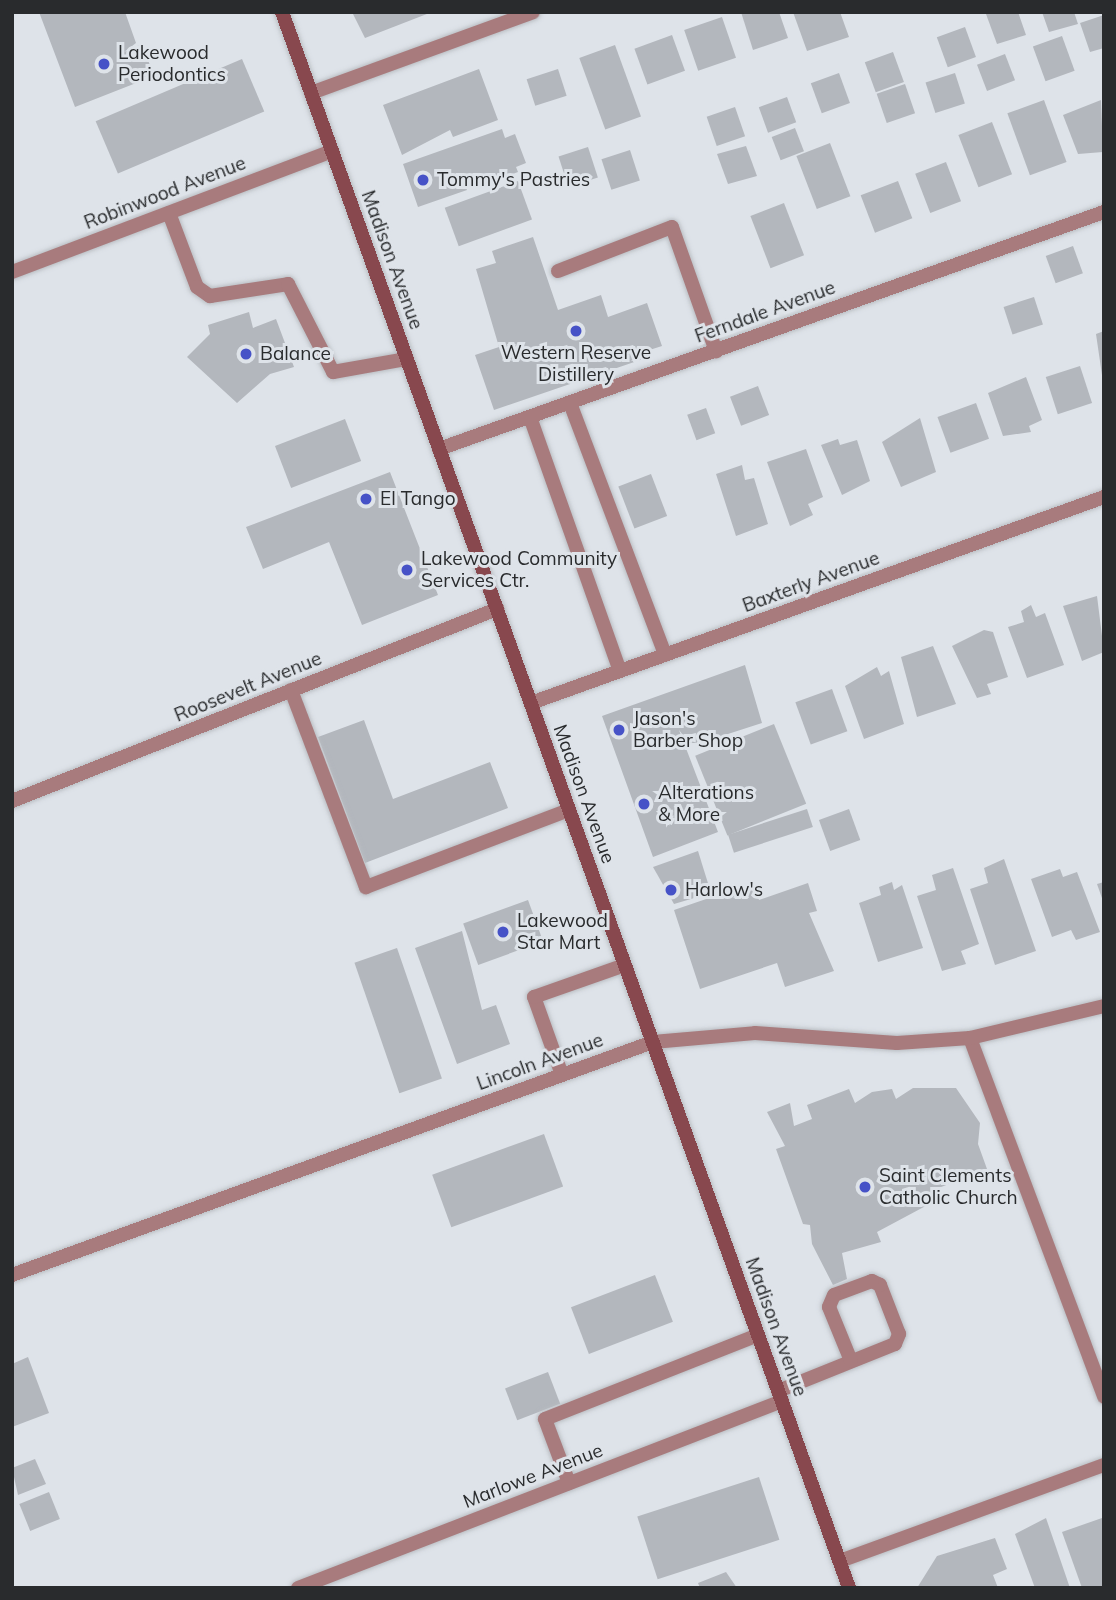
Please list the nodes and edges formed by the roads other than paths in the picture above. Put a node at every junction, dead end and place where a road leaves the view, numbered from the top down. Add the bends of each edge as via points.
1 (282, 12) edge
2 (533, 12) edge
3 (311, 93) junction
4 (332, 151) junction
5 (1104, 212) edge
6 (169, 213) junction
7 (558, 271) dead end
8 (12, 272) edge
9 (716, 351) junction
10 (407, 359) junction
11 (570, 403) junction
12 (530, 417) junction
13 (439, 449) junction
14 (1104, 497) edge
15 (497, 609) junction
16 (665, 655) junction
17 (620, 671) junction
18 (292, 690) junction
19 (531, 703) junction
20 (12, 801) edge
21 (569, 810) junction
22 (625, 965) junction
23 (1104, 1006) edge
24 (970, 1038) junction
25 (653, 1042) junction
26 (562, 1075) junction
27 (12, 1275) edge
28 (758, 1335) junction
29 (851, 1361) junction
30 (780, 1396) junction
31 (1104, 1398) edge
32 (1104, 1465) edge
33 (569, 1483) junction
34 (840, 1561) junction
35 (298, 1588) edge
36 (849, 1588) edge

1 - 3 main road, Madison Avenue
2 - 3 street
3 - 4 main road, Madison Avenue
4 - 6 street, Robinwood Avenue
4 - 10 main road, Madison Avenue
5 - 9 street, Ferndale Avenue
6 - 8 street, Robinwood Avenue
6 - 10 street via 197,288 209,296 288,284 333,372
7 - 9 street via 672,228
9 - 11 street, Ferndale Avenue
10 - 13 main road, Madison Avenue
11 - 12 street, Ferndale Avenue
11 - 16 street
12 - 13 street, Ferndale Avenue
12 - 17 street
13 - 15 main road, Madison Avenue
14 - 16 street, Baxterly Avenue
15 - 18 street, Roosevelt Avenue
15 - 19 main road, Madison Avenue
16 - 17 street, Baxterly Avenue
17 - 19 street, Baxterly Avenue
18 - 20 street, Roosevelt Avenue
18 - 21 street via 366,887
19 - 21 main road, Madison Avenue
21 - 22 main road, Madison Avenue
22 - 25 main road, Madison Avenue
22 - 26 street via 534,998
23 - 24 street, Lincoln Avenue
24 - 25 street, Lincoln Avenue via 897,1043 755,1033
24 - 31 street
25 - 26 street, Lincoln Avenue
25 - 28 main road, Madison Avenue
26 - 27 street, Lincoln Avenue
28 - 30 main road, Madison Avenue
28 - 33 street via 545,1419
29 - 29 street, Marlowe Avenue via 895,1344 899,1334 880,1285 872,1281 834,1295 829,1307
29 - 30 street, Marlowe Avenue
30 - 33 street, Marlowe Avenue
30 - 34 main road, Madison Avenue
32 - 34 street
33 - 35 street, Marlowe Avenue
34 - 36 main road, Madison Avenue

